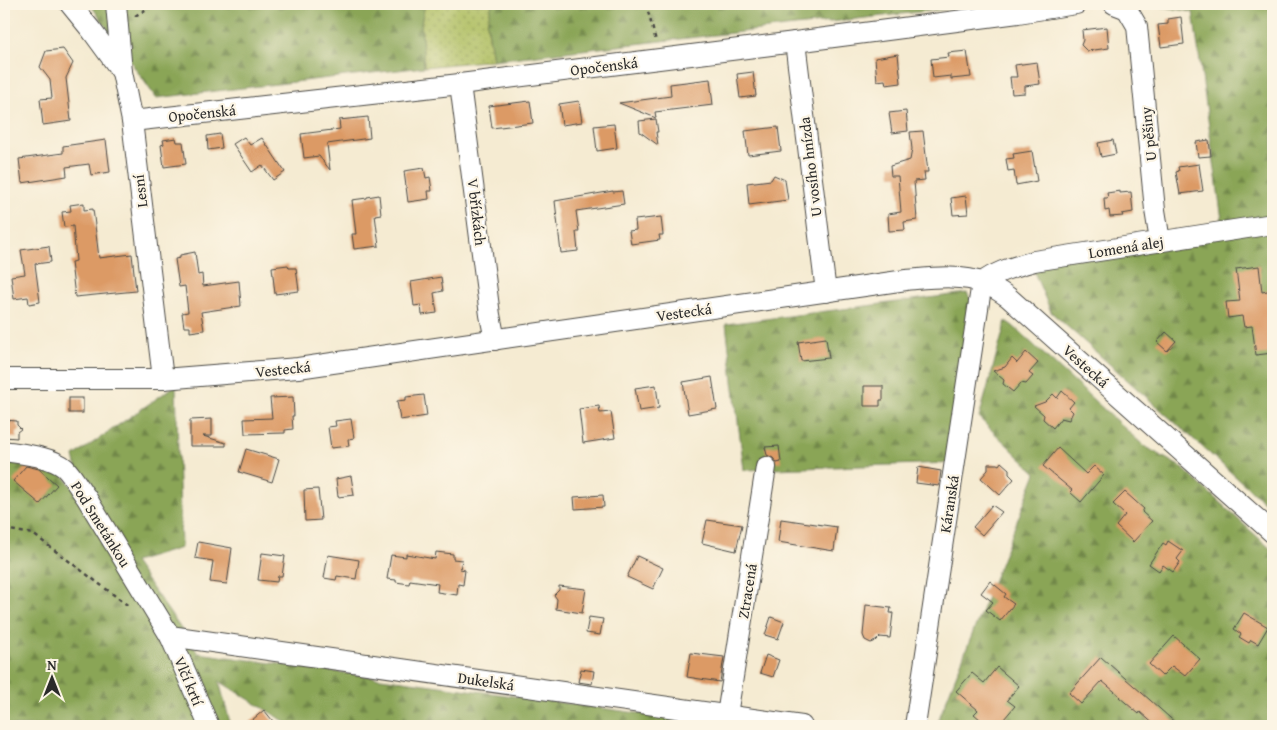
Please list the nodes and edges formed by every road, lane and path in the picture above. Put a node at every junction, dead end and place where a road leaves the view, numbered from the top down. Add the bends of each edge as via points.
1 (70, 4) edge
2 (116, 4) edge
3 (155, 4) edge
4 (646, 4) edge
5 (1076, 4) edge
6 (1114, 4) edge
7 (118, 26) junction
8 (92, 31) junction
9 (795, 42) junction
10 (660, 59) junction
11 (122, 72) junction
12 (460, 84) junction
13 (132, 121) junction
14 (1273, 224) edge
15 (1160, 242) junction
16 (982, 282) junction
17 (826, 292) junction
18 (495, 340) junction
19 (4, 379) edge
20 (163, 379) junction
21 (4, 451) edge
22 (766, 467) dead end
23 (4, 529) edge
24 (1273, 533) edge
25 (132, 608) dead end
26 (170, 636) junction
27 (727, 715) junction
28 (209, 726) edge
29 (802, 726) edge
30 (915, 726) edge

1 - 8 street
2 - 7 street, Lesní
3 - 7 path
4 - 10 path
5 - 9 street, Opočenská
6 - 15 street, U pěšiny via 1127,9 1137,26
7 - 8 street via 105,32
7 - 11 street, Lesní
8 - 11 street
9 - 10 street, Opočenská
9 - 17 street, U vosího hnízda
10 - 12 street, Opočenská
11 - 13 street, Lesní
12 - 13 street, Opočenská
12 - 18 street, V břízkách
13 - 20 street, Lesní
14 - 15 street, Lomená alej
15 - 16 street, Lomená alej via 1034,261 1005,269
16 - 17 street, Vestecká via 941,278 906,280
16 - 24 street, Vestecká via 1008,297
16 - 30 street, Káranská
17 - 18 street, Vestecká
18 - 20 street, Vestecká via 298,368
19 - 20 street, Vestecká
21 - 26 street, Pod Smetánkou via 51,460 64,467 86,497
22 - 27 street, Ztracená
23 - 25 path via 33,534
26 - 27 street, Dukelská
26 - 28 street, Vlčí krtí
27 - 29 street, Dukelská

